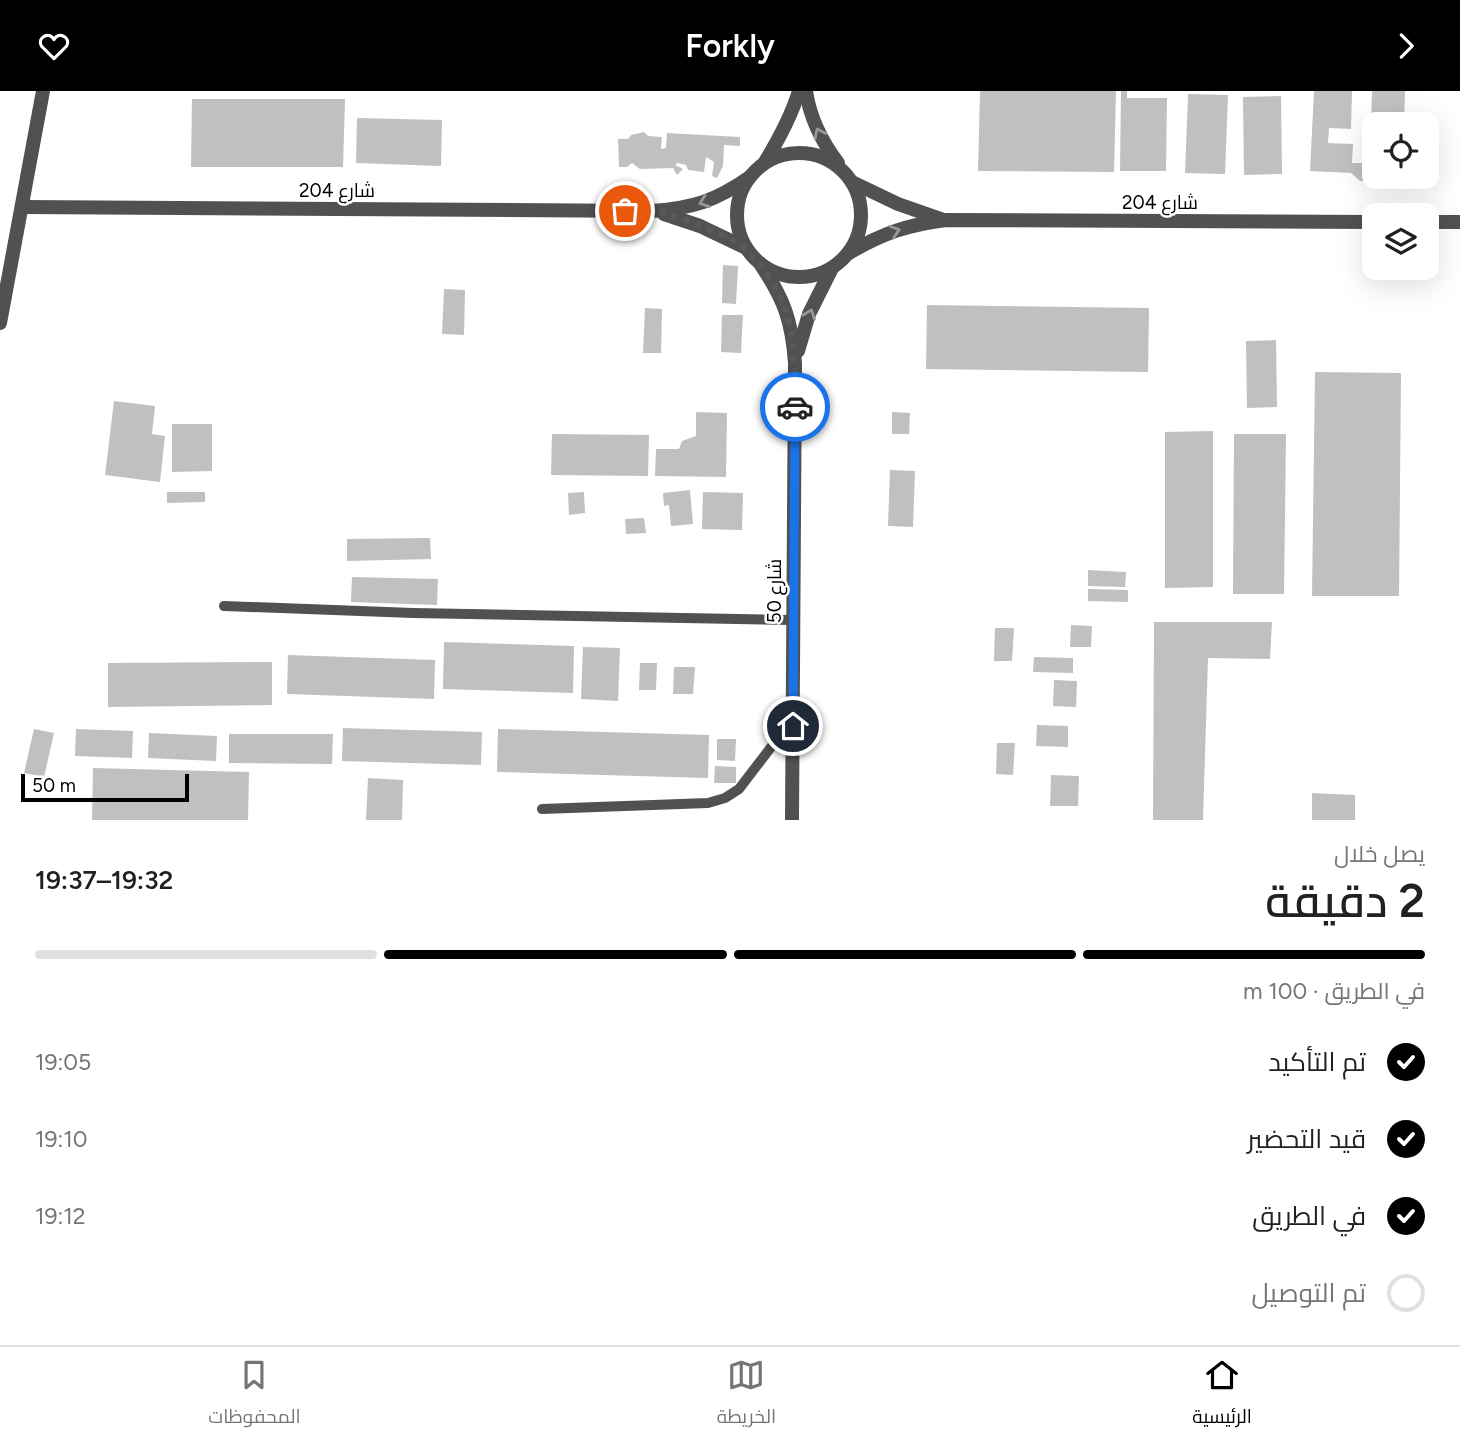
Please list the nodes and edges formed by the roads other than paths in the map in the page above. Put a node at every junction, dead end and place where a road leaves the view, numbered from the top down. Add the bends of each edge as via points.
1 (43, 91) edge
2 (799, 91) edge
3 (806, 91) edge
4 (765, 163) junction
5 (843, 170) junction
6 (750, 177) junction
7 (852, 182) junction
8 (22, 207) junction
9 (652, 211) junction
10 (946, 220) junction
11 (1362, 222) edge
12 (1439, 222) edge
13 (1460, 222) edge
14 (746, 248) junction
15 (849, 253) junction
16 (761, 264) junction
17 (832, 268) junction
18 (0, 323) edge
19 (795, 363) junction
20 (224, 606) dead end
21 (794, 620) junction
22 (793, 726) junction
23 (542, 809) dead end
24 (792, 820) edge

1 - 8 street
2 - 4 street
5 -> 3 street via 826,148
4 - 5 street via 784,154 805,153 825,158
4 - 6 street
5 - 7 street
6 -> 9 street, شارع 204 via 704,203
6 - 14 street via 737,212
7 - 10 street, شارع 204
7 - 15 street via 861,206 859,230
8 - 9 street, شارع 204
8 - 18 street
9 - 14 street, شارع 204 via 701,226
10 - 11 street, شارع 204
15 -> 10 street, شارع 204 via 895,230
12 - 13 street
14 - 16 street
15 - 17 street
16 - 17 street via 777,274 796,277
16 - 19 street, شارع 50 via 787,311
19 -> 17 street, شارع 50 via 809,314
19 - 21 street, شارع 50
20 - 21 lane
21 - 22 street, شارع 50
22 - 23 lane via 725,798 708,803
22 - 24 street, شارع 50

